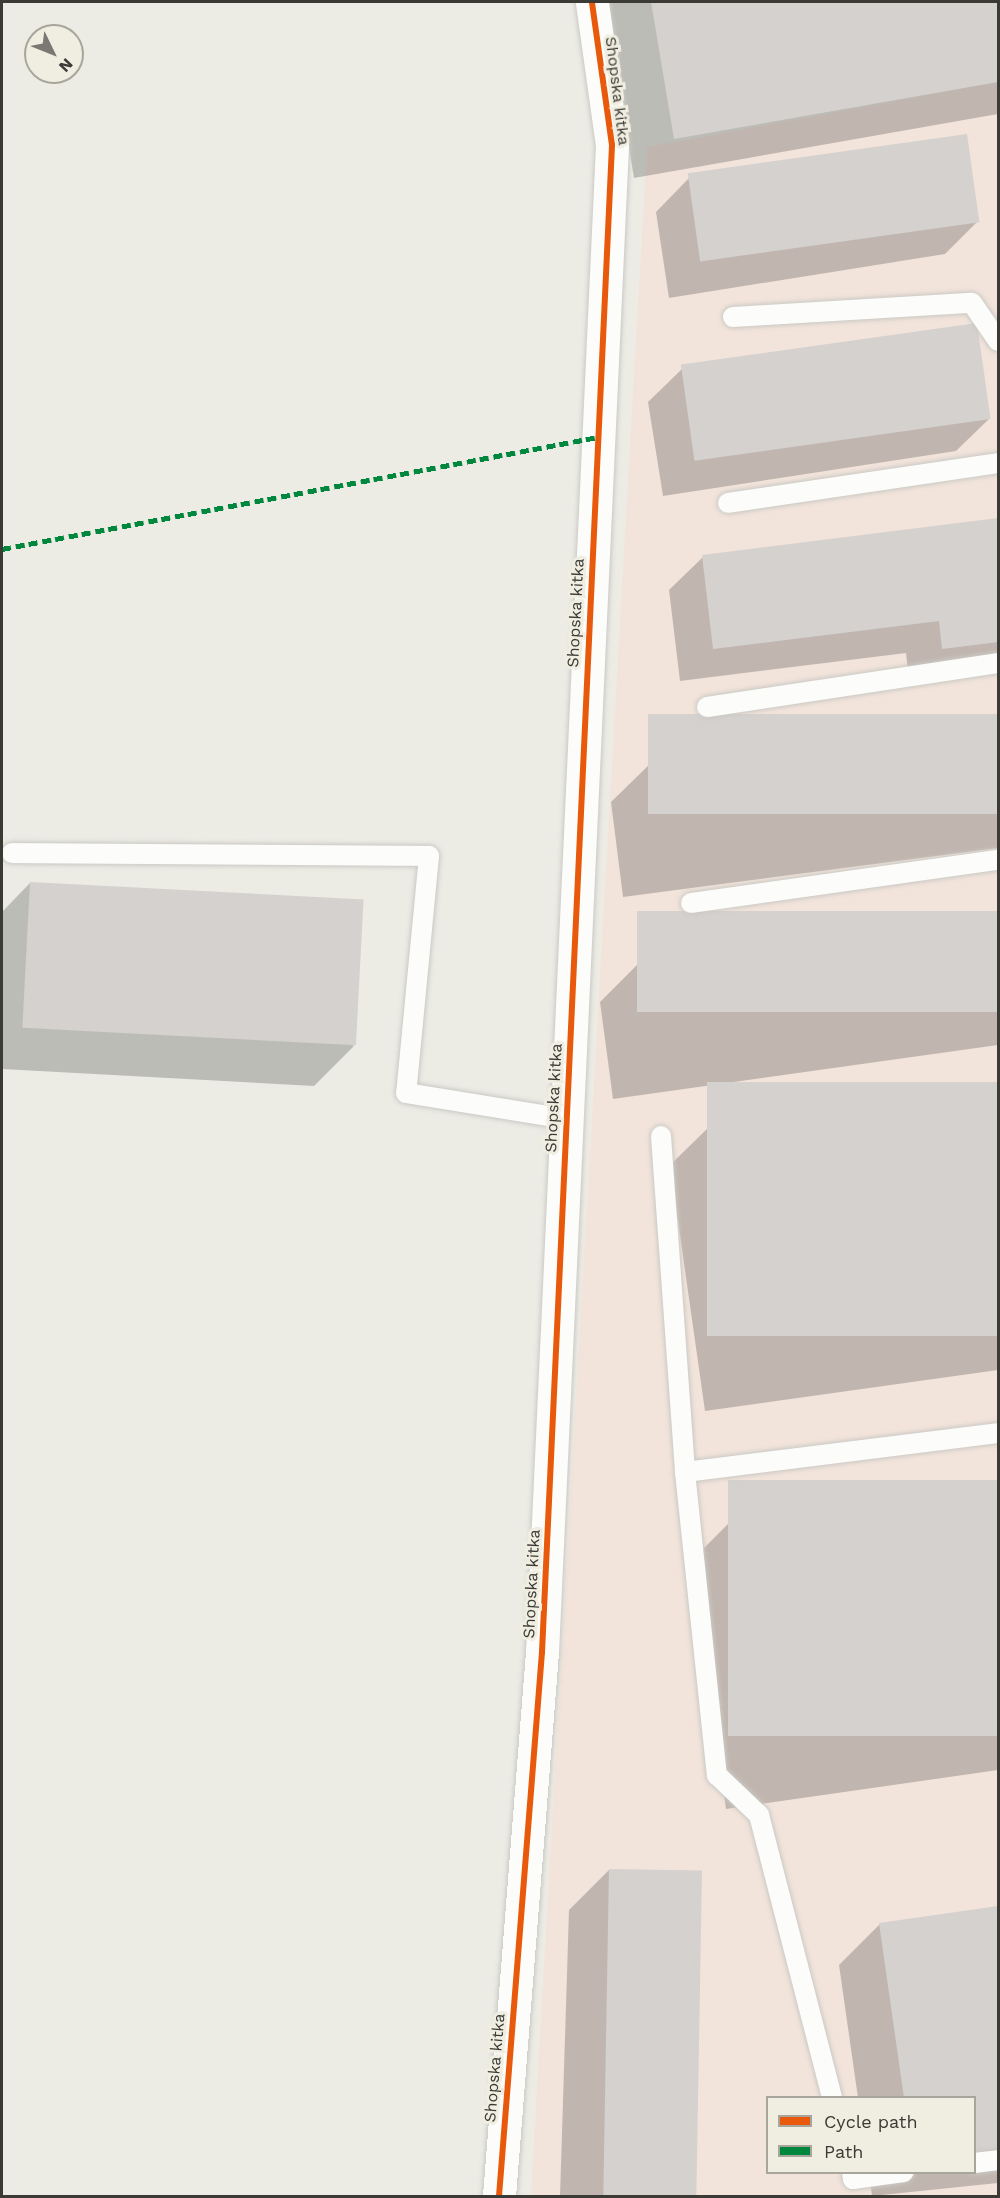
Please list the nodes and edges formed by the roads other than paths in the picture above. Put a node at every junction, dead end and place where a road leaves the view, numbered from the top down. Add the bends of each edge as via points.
1 (592, 2) edge
2 (733, 317) dead end
3 (999, 341) edge
4 (999, 463) edge
5 (728, 503) dead end
6 (999, 663) edge
7 (707, 707) dead end
8 (12, 853) dead end
9 (999, 860) edge
10 (691, 903) dead end
11 (567, 1119) junction
12 (661, 1136) dead end
13 (999, 1433) edge
14 (685, 1472) junction
15 (832, 2096) edge
16 (999, 2160) edge
17 (976, 2163) edge
18 (852, 2174) edge
19 (889, 2174) edge
20 (499, 2196) edge

1 - 11 street, Shopska kitka via 612,145
2 - 3 lane via 972,303
4 - 5 lane
6 - 7 lane
8 - 11 lane via 429,856 406,1093
9 - 10 lane
11 - 20 street, Shopska kitka via 542,1652
12 - 14 lane
13 - 14 lane
14 - 15 lane via 717,1775 759,1815
16 - 17 lane
18 - 19 lane via 853,2179

